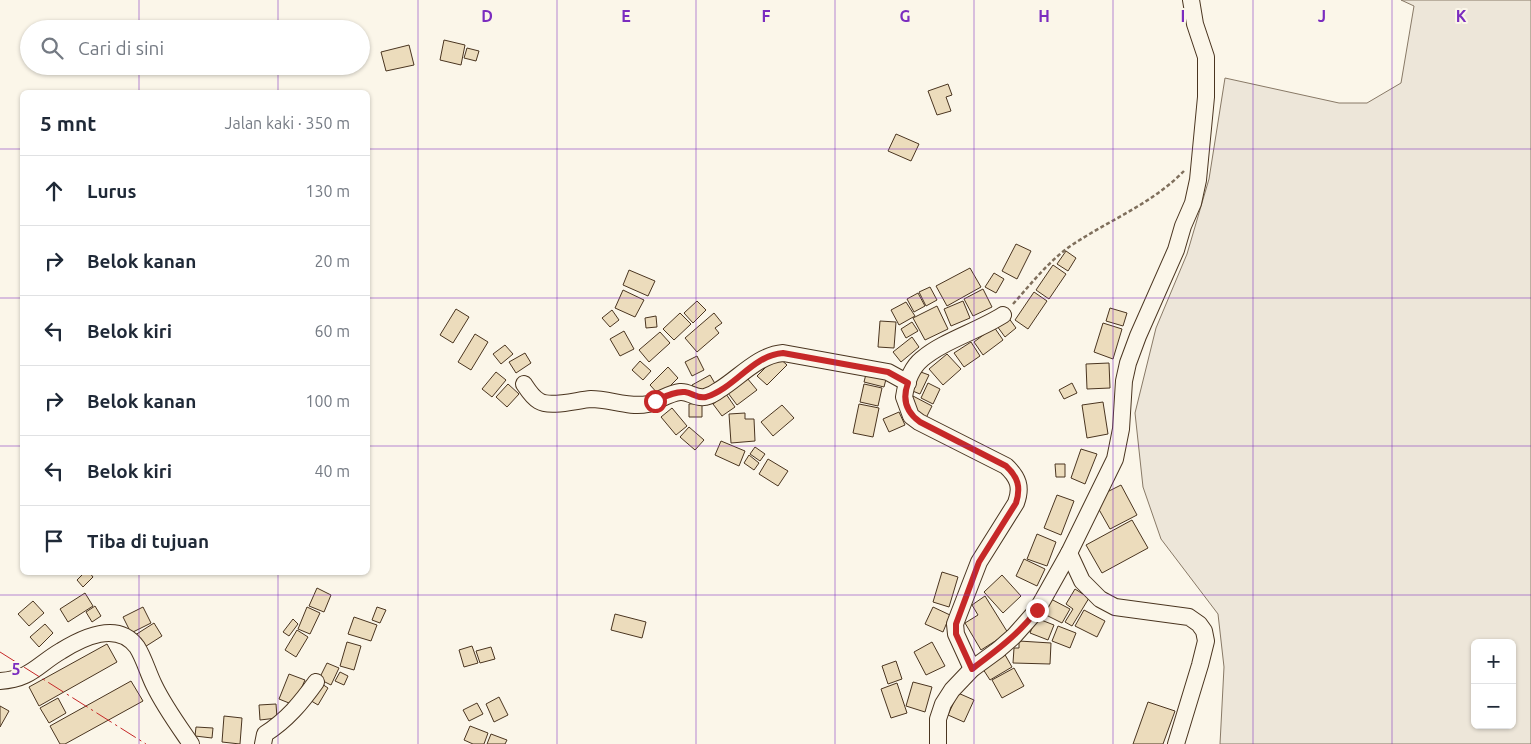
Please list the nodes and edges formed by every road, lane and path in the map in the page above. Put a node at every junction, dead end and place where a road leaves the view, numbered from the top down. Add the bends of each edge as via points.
1 (1191, 0) edge
2 (1200, 154) junction
3 (1003, 315) joint
4 (908, 383) junction
5 (524, 384) dead end
6 (1069, 552) junction
7 (972, 669) junction
8 (0, 681) edge
9 (316, 682) dead end
10 (191, 744) edge
11 (263, 744) edge
12 (938, 744) edge
13 (1176, 744) edge

1 - 2 street via 1206,57
2 - 3 path via 1178,177 1140,205 1068,248 1044,268
2 - 6 street via 1198,180 1176,250 1128,363 1115,459
3 - 4 street via 921,360
4 - 5 street via 888,372 783,353 773,354 705,397 677,392 646,404 597,399 548,404 538,401
4 - 7 street via 904,397 911,416 1006,466 1019,483 1016,503 979,562 956,624 956,634
6 - 7 street via 1029,620 998,650
6 - 13 street via 1082,581 1100,599 1115,608 1189,616 1204,631 1206,641
7 - 12 street via 943,704 938,719
8 - 10 street via 24,677 83,638 95,634 122,635 138,648 172,717
9 - 11 street via 300,704 265,734

